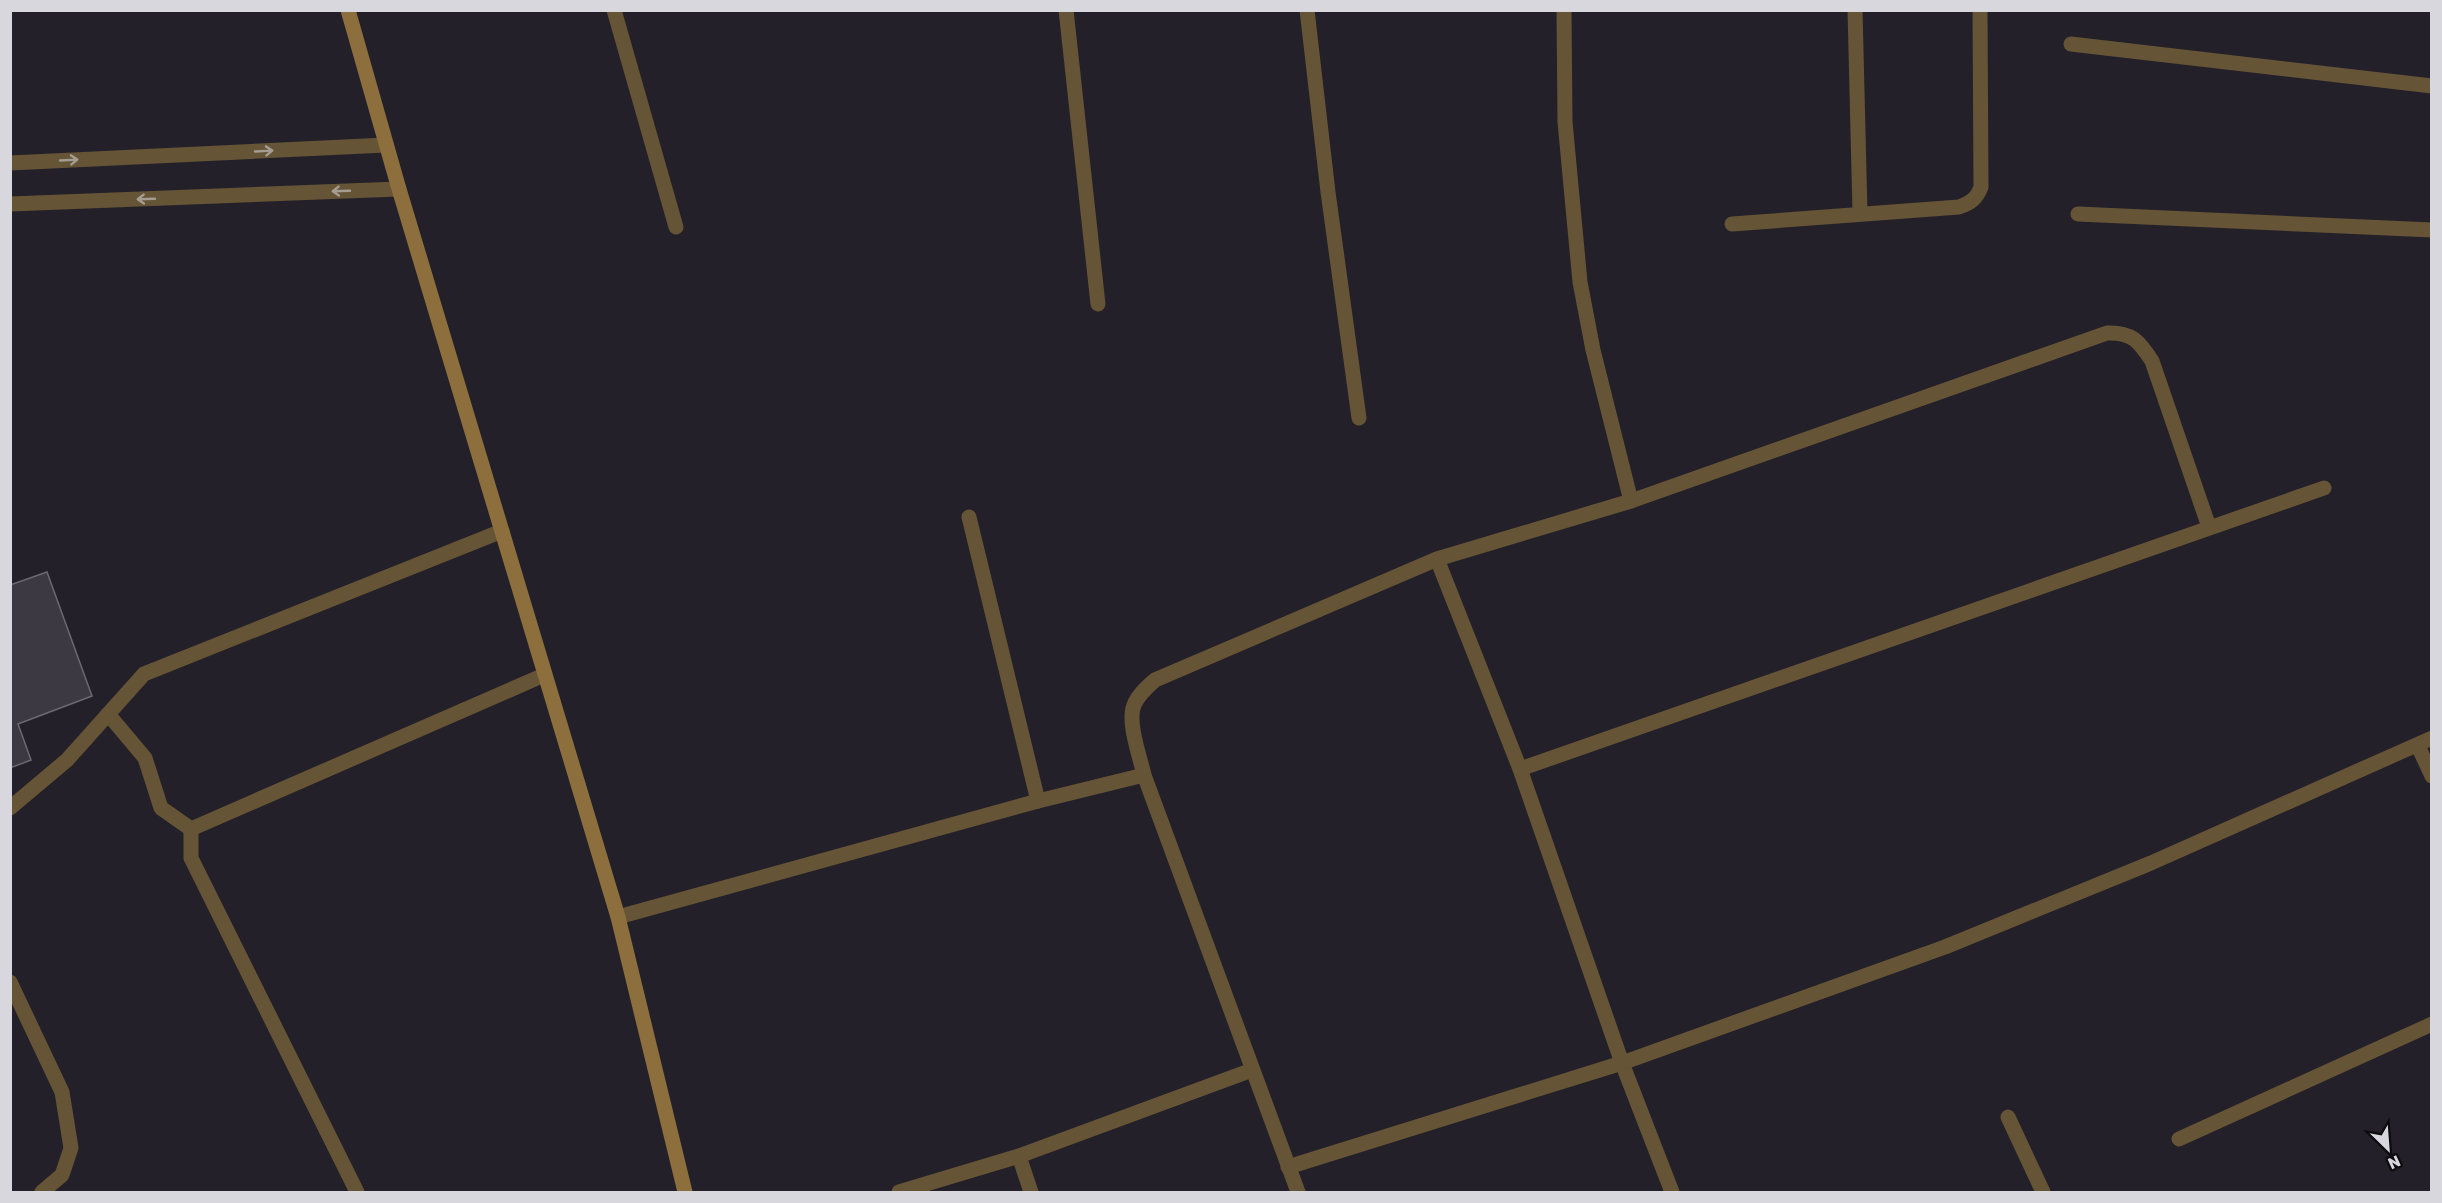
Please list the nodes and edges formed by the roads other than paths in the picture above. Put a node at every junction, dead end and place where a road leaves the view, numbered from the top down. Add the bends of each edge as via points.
1 (348, 10) edge
2 (614, 10) edge
3 (1066, 10) edge
4 (1307, 10) edge
5 (1564, 10) edge
6 (1855, 10) edge
7 (1980, 10) edge
8 (2071, 44) dead end
9 (2432, 86) edge
10 (386, 145) junction
11 (10, 163) edge
12 (399, 189) junction
13 (10, 204) edge
14 (1860, 213) junction
15 (2078, 214) dead end
16 (1732, 224) dead end
17 (676, 227) dead end
18 (2432, 230) edge
19 (1098, 304) dead end
20 (1359, 418) dead end
21 (2324, 488) dead end
22 (1631, 501) junction
23 (969, 517) dead end
24 (2209, 527) junction
25 (502, 531) junction
26 (1437, 559) junction
27 (544, 675) junction
28 (108, 714) junction
29 (2425, 742) edge
30 (1520, 769) junction
31 (1144, 775) junction
32 (2432, 776) edge
33 (1038, 801) junction
34 (10, 808) edge
35 (191, 829) junction
36 (618, 917) junction
37 (10, 982) edge
38 (2432, 1024) edge
39 (1622, 1063) junction
40 (1252, 1070) junction
41 (2008, 1117) dead end
42 (2179, 1139) dead end
43 (1019, 1156) junction
44 (1288, 1167) junction
45 (42, 1192) edge
46 (357, 1192) edge
47 (685, 1192) edge
48 (899, 1192) edge
49 (1031, 1192) edge
50 (1298, 1192) edge
51 (1672, 1192) edge
52 (2043, 1192) edge

1 - 10 street
2 - 17 street
3 - 19 street
4 - 20 street
5 - 22 street via 1565,122 1580,282
6 - 14 street
7 - 14 street via 1978,196 1959,207
8 - 9 street
11 -> 10 street
10 - 12 street
12 -> 13 street
12 - 25 street
14 - 16 street
15 - 18 street
21 - 24 street
22 - 24 street via 2037,357 2107,333 2122,332 2133,337 2152,361
22 - 26 street
23 - 33 street
24 - 30 street
25 - 27 street
25 - 28 street via 144,674
26 - 30 street
26 - 31 street via 1155,680 1133,705 1131,720
27 - 35 street
27 - 36 street
28 - 34 street via 67,760
28 - 35 street via 145,758 161,808
29 - 32 street
29 - 39 street via 2151,863 1945,947
30 - 39 street
31 - 33 street
31 - 40 street
33 - 36 street
35 - 46 street via 191,858
36 - 47 street
37 - 45 street via 62,1092 71,1148 62,1175
38 - 42 street
39 - 44 street
39 - 51 street
40 - 43 street
40 - 44 street
41 - 52 street
43 - 48 street
43 - 49 street
44 - 50 street

